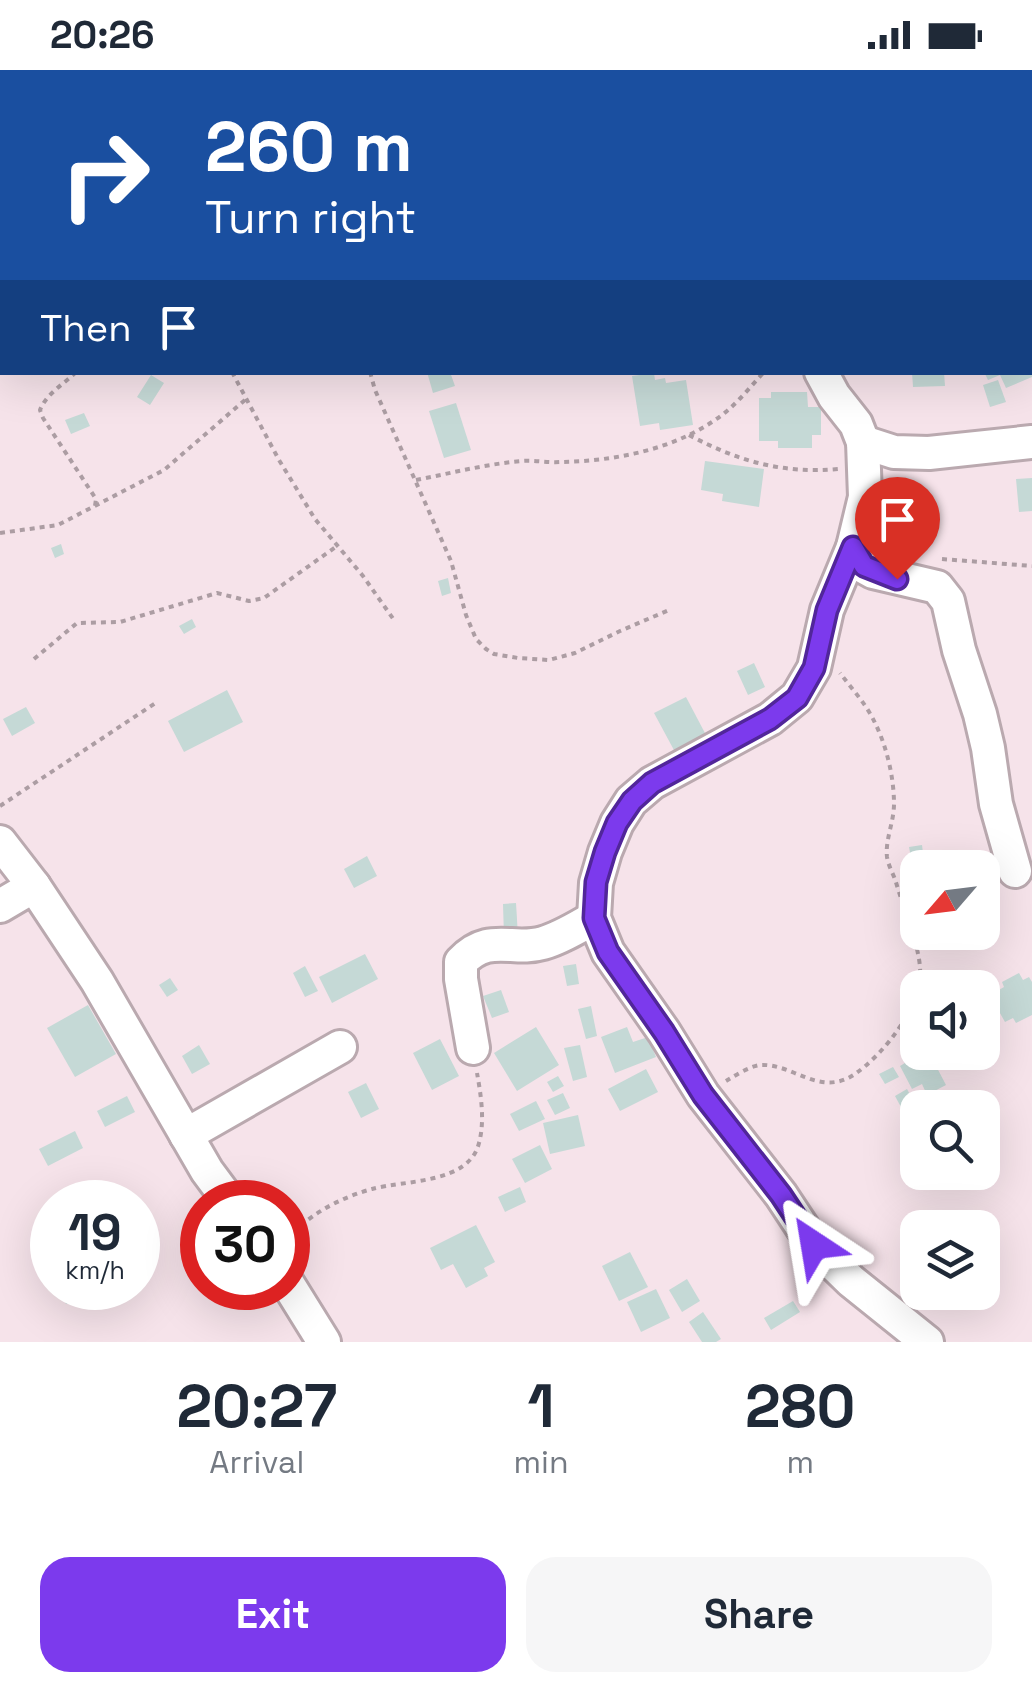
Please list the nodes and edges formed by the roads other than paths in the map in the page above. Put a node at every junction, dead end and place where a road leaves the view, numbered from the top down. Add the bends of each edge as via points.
1 (823, 375) edge
2 (1032, 442) edge
3 (864, 454) junction
4 (853, 547) junction
5 (0, 842) edge
6 (1015, 871) dead end
7 (34, 886) junction
8 (0, 906) edge
9 (594, 918) junction
10 (340, 1047) dead end
11 (472, 1048) road end
12 (186, 1135) junction
13 (213, 1180) edge
14 (304, 1310) edge
15 (324, 1342) edge
16 (927, 1342) edge

1 - 3 street via 856,424
2 - 3 street
3 - 4 street via 865,497
4 - 6 street via 864,566 937,587 948,601
4 - 9 street via 827,610 814,668 797,698 632,801 605,852
5 - 7 street
7 - 8 street
7 - 12 street via 98,981
9 - 11 street via 541,944 472,950 461,978
9 - 16 street via 608,952 703,1095 814,1245
10 - 12 street
12 - 13 street
14 - 15 street

